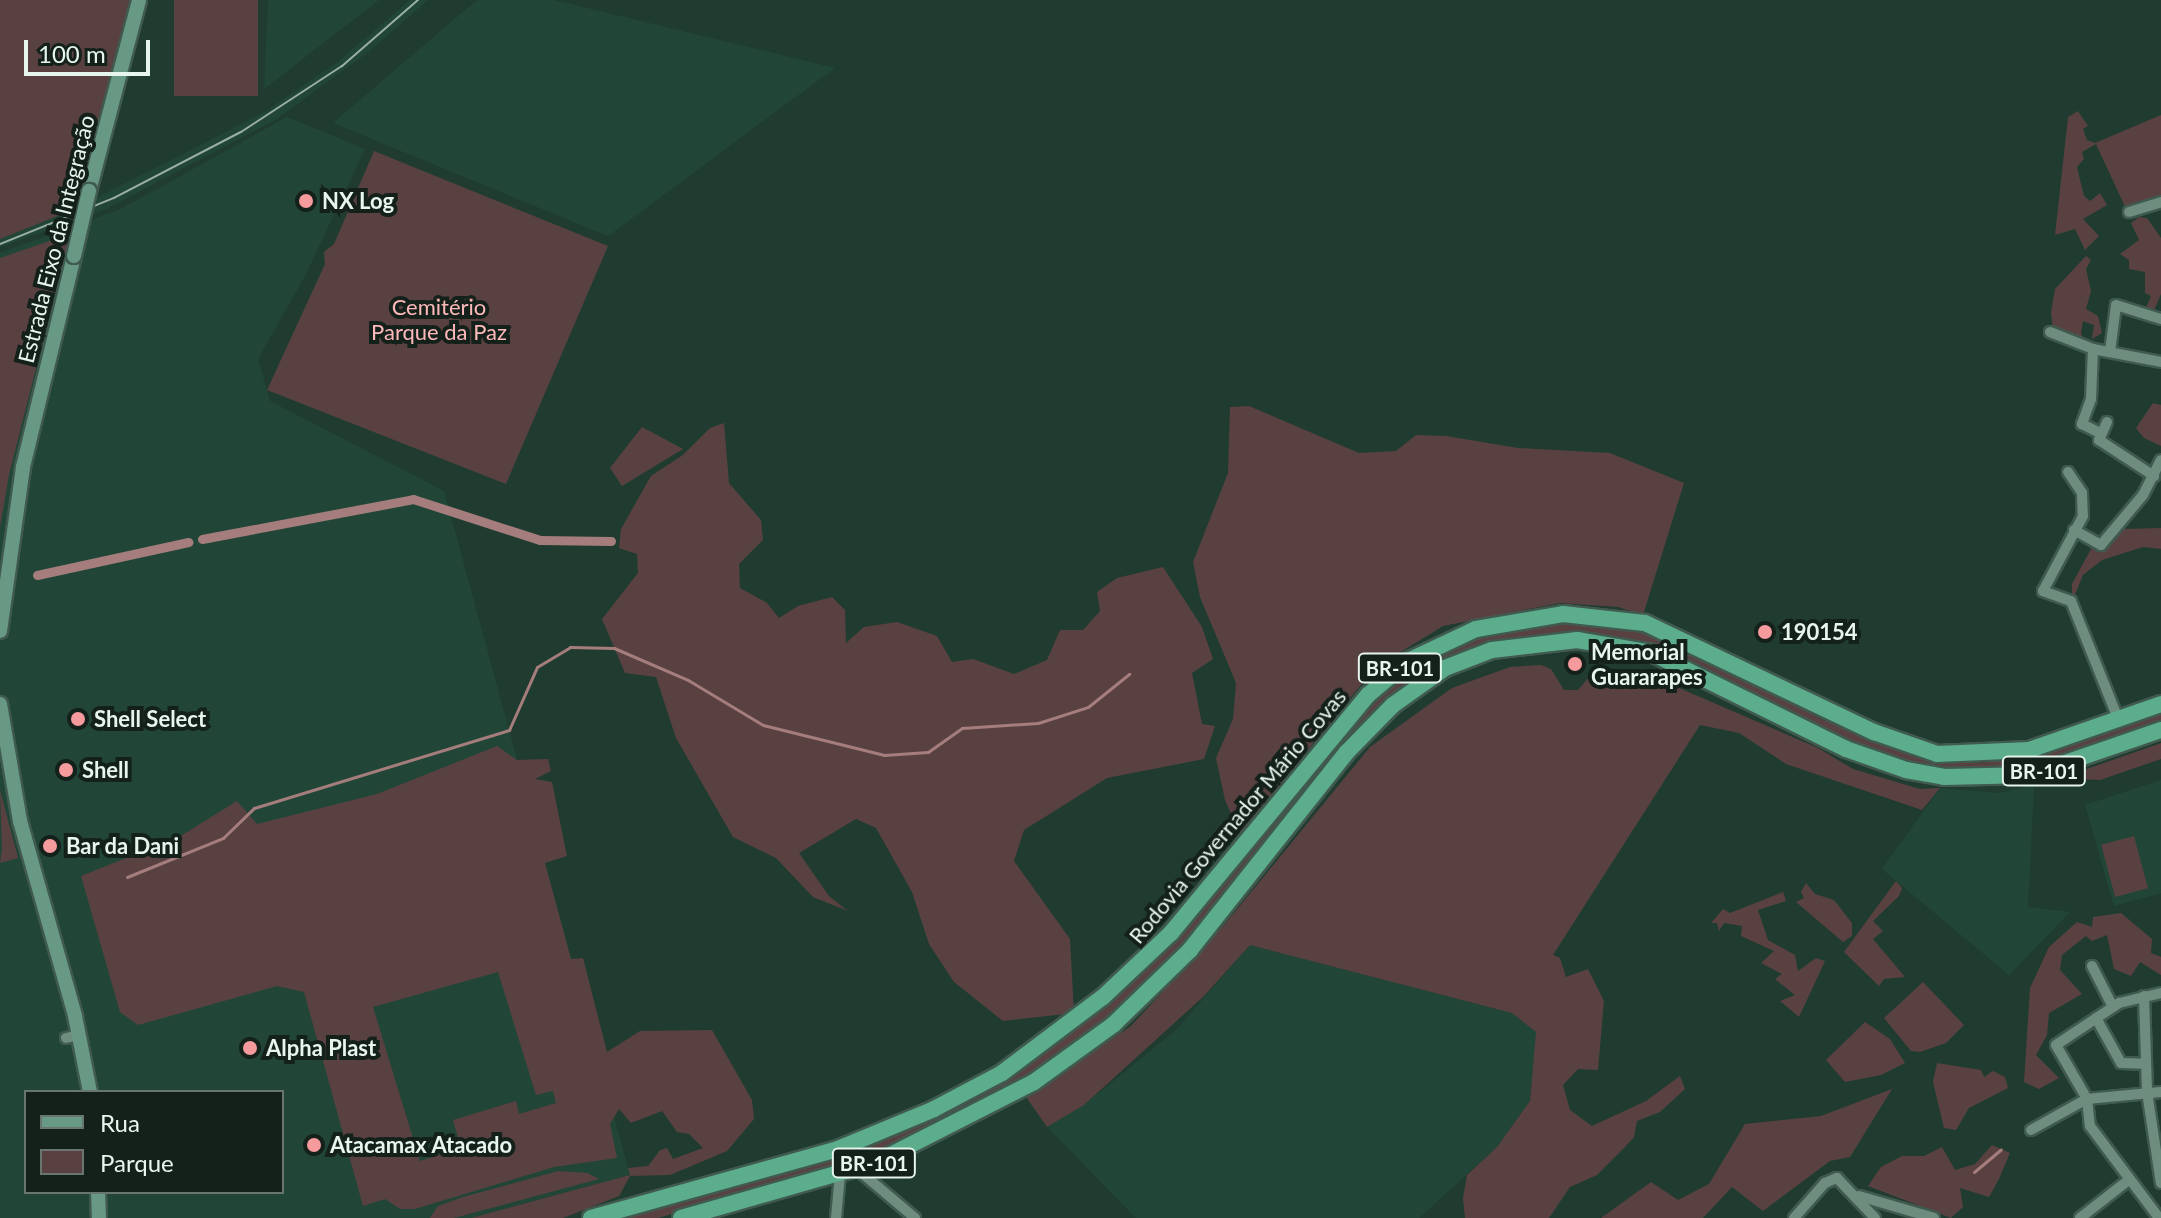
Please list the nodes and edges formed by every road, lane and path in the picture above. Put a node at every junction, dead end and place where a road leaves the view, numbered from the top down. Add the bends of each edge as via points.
1 (139, 0) edge
2 (2161, 202) edge
3 (2129, 212) dead end
4 (2161, 319) edge
5 (2050, 332) dead end
6 (2093, 349) junction
7 (2110, 352) junction
8 (2161, 362) edge
9 (2107, 422) dead end
10 (2100, 433) junction
11 (2161, 460) edge
12 (2068, 472) dead end
13 (2155, 482) edge
14 (2074, 530) junction
15 (0, 631) edge
16 (0, 704) edge
17 (2161, 704) edge
18 (2119, 721) junction
19 (2161, 730) edge
20 (2092, 966) dead end
21 (2161, 993) edge
22 (2144, 996) junction
23 (2113, 1007) junction
24 (2096, 1018) junction
25 (2145, 1064) junction
26 (89, 1090) edge
27 (2147, 1092) junction
28 (2161, 1092) edge
29 (2087, 1099) junction
30 (2031, 1130) dead end
31 (857, 1169) junction
32 (840, 1174) junction
33 (2130, 1179) junction
34 (2161, 1183) edge
35 (98, 1194) edge
36 (1859, 1196) junction
37 (729, 1212) edge
38 (99, 1218) edge
39 (591, 1218) edge
40 (681, 1218) edge
41 (836, 1218) edge
42 (915, 1218) edge
43 (1794, 1218) edge
44 (1875, 1218) edge
45 (1934, 1218) edge
46 (2080, 1218) edge
47 (2159, 1218) edge

1 - 15 main road, Estrada Eixo da Integração, bridge via 23,467
2 - 3 street
4 - 7 street via 2116,305
5 - 6 street
6 - 7 street
6 - 10 street via 2091,399 2082,424
7 - 8 street
9 - 10 street
10 - 13 street via 2099,440
11 - 13 street
12 - 14 street via 2084,499 2083,516
13 - 14 street via 2101,545
14 - 18 street via 2043,591 2072,603
16 - 26 main road via 20,821
17 - 18 highway, Rodovia Governador Mário Covas / BR-101
18 - 39 highway, Rodovia Governador Mário Covas / BR-101 via 2029,750 1937,754 1874,732 1645,623 1563,614 1476,629 1408,661 1368,695 1171,933 1095,1004 1002,1073 921,1115 838,1149
19 - 31 highway, Rodovia Governador Mário Covas / BR-101 via 2030,775 1944,777 1846,749 1652,653 1577,640 1492,650 1445,668 1393,705 1346,753 1190,950 1114,1024 1005,1101
20 - 23 street
21 - 22 street
22 - 23 street
22 - 25 street
23 - 24 street
24 - 25 street via 2121,1063
24 - 29 street via 2056,1047
25 - 27 street
27 - 28 street
27 - 29 street
27 - 34 street
29 - 30 street
29 - 33 street via 2090,1126
31 - 32 highway, Rodovia Governador Mário Covas / BR-101
31 - 42 street
32 - 37 highway, Rodovia Governador Mário Covas / BR-101
32 - 41 street
33 - 46 street
33 - 47 street
35 - 38 main road
36 - 43 street via 1837,1178
36 - 44 street
36 - 45 street
37 - 40 highway, Rodovia Governador Mário Covas / BR-101

